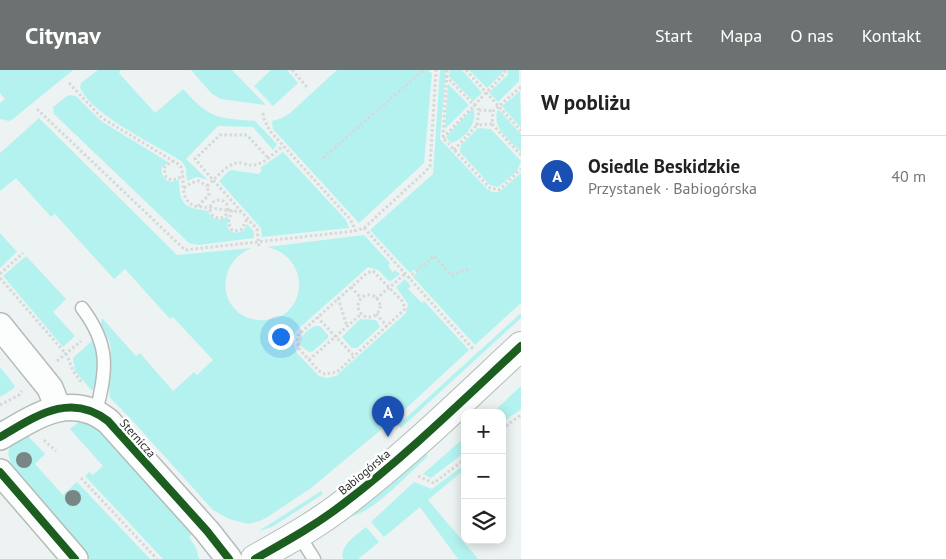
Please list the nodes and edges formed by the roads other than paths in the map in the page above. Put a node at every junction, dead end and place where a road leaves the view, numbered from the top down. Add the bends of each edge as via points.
1 (82, 308) dead end
2 (0, 326) edge
3 (521, 346) edge
4 (58, 408) junction
5 (96, 412) junction
6 (0, 436) edge
7 (0, 472) edge
8 (298, 534) junction
9 (75, 559) edge
10 (229, 559) edge
11 (256, 559) edge
12 (314, 559) edge

1 - 5 lane via 98,332 104,352 105,370
2 - 4 street via 50,388
3 - 8 street, Babiogórska via 388,467 343,504
4 - 5 street, Sternicza
4 - 6 street, Sternicza
5 - 10 street, Sternicza via 108,421
7 - 9 street
8 - 11 street, Babiogórska
8 - 12 lane

